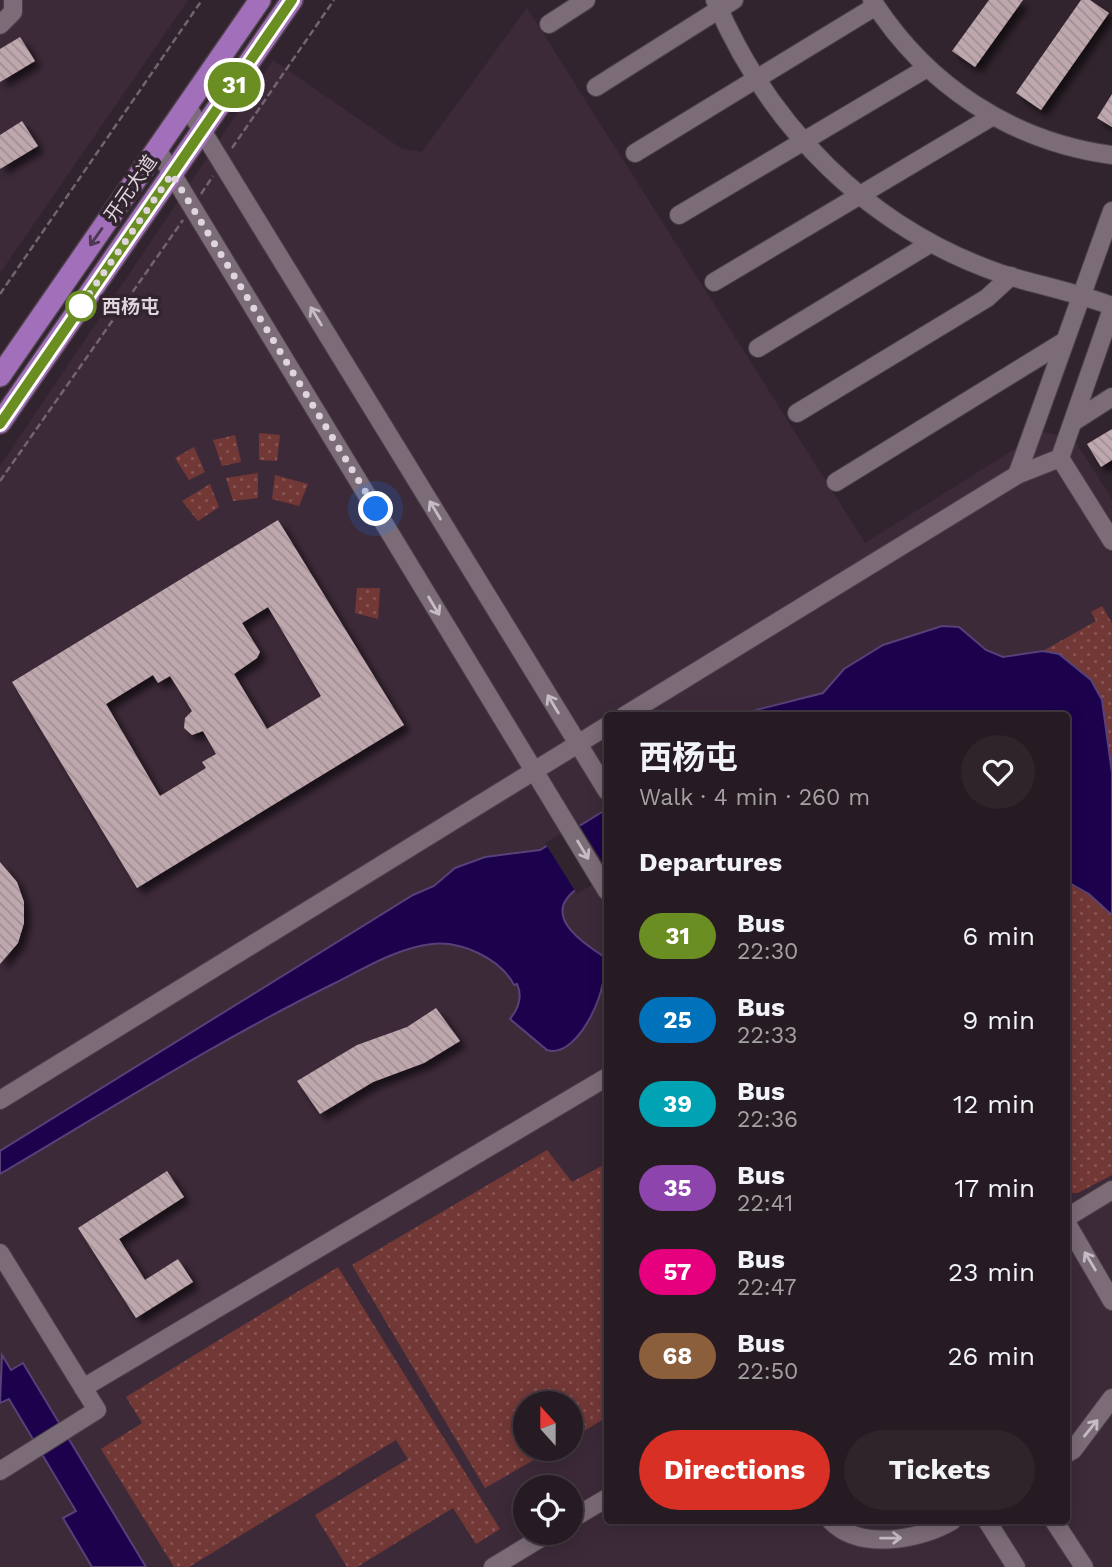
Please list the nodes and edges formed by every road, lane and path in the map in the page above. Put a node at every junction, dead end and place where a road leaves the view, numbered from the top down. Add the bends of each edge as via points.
1 (13, 0) edge
2 (202, 0) edge
3 (260, 0) edge
4 (292, 0) edge
5 (334, 0) edge
6 (586, 0) edge
7 (723, 3) edge
8 (874, 3) edge
9 (549, 24) dead end
10 (0, 25) edge
11 (927, 68) junction
12 (755, 79) junction
13 (596, 87) dead end
14 (187, 106) junction
15 (993, 116) junction
16 (202, 131) junction
17 (803, 142) junction
18 (157, 149) junction
19 (635, 153) dead end
20 (1112, 155) edge
21 (222, 163) junction
22 (172, 174) junction
23 (860, 195) junction
24 (192, 207) junction
25 (1112, 211) edge
26 (679, 215) dead end
27 (930, 243) junction
28 (1011, 276) junction
29 (714, 282) dead end
30 (0, 294) edge
31 (1081, 295) junction
32 (1112, 307) edge
33 (1065, 341) junction
34 (758, 348) dead end
35 (0, 376) edge
36 (1112, 397) edge
37 (797, 413) dead end
38 (1073, 422) junction
39 (0, 424) edge
40 (1060, 458) junction
41 (1017, 475) junction
42 (0, 481) edge
43 (836, 482) dead end
44 (1112, 541) edge
45 (631, 712) edge
46 (604, 728) edge
47 (578, 744) junction
48 (534, 771) junction
49 (604, 785) edge
50 (604, 886) edge
51 (604, 1079) edge
52 (0, 1100) edge
53 (1112, 1190) edge
54 (1070, 1217) edge
55 (1070, 1227) edge
56 (0, 1252) edge
57 (1111, 1296) edge
58 (83, 1388) junction
59 (1112, 1398) edge
60 (1070, 1452) edge
61 (0, 1471) edge
62 (604, 1500) edge
63 (583, 1512) edge
64 (834, 1524) edge
65 (947, 1524) edge
66 (989, 1524) edge
67 (1056, 1524) edge
68 (529, 1545) edge
69 (493, 1567) edge
70 (1016, 1567) edge
71 (1084, 1567) edge

1 - 10 street via 13,12
2 - 30 path
3 - 14 main road, 开元大道
4 - 16 main road, 开元大道
5 - 21 path
6 - 9 street
7 - 12 street
7 - 13 street
8 - 11 street
8 - 12 street
11 - 15 street
11 - 17 street
12 - 17 street
12 - 19 street
14 - 16 street
14 - 18 main road, 开元大道
15 - 20 street via 1046,140
15 - 23 street
16 - 21 street
16 - 22 main road, 开元大道
17 - 23 street
17 - 26 street
18 - 22 street
18 -> 35 main road, 开元大道
21 - 24 path
47 -> 21 street
22 - 24 street
22 - 39 main road, 开元大道
23 - 27 street
23 - 29 street
24 - 42 path
24 -> 48 street
25 - 31 street
27 - 28 street
27 - 34 street
28 - 31 street
28 - 37 street via 987,298
31 - 32 street
31 - 33 street
32 - 38 street
33 - 41 street
33 - 43 street
36 - 38 street
38 - 40 street
40 - 41 street
40 - 44 street
41 - 45 street
46 - 47 street
47 - 48 street
47 - 49 street
48 -> 50 street
48 - 52 street
51 - 58 street
53 - 54 street
57 -> 55 street
56 - 58 street
58 - 61 street via 97,1410
60 -> 59 street
62 - 63 street
64 -> 65 street via 859,1537 897,1539
66 - 70 street
67 - 71 street
68 - 69 street

